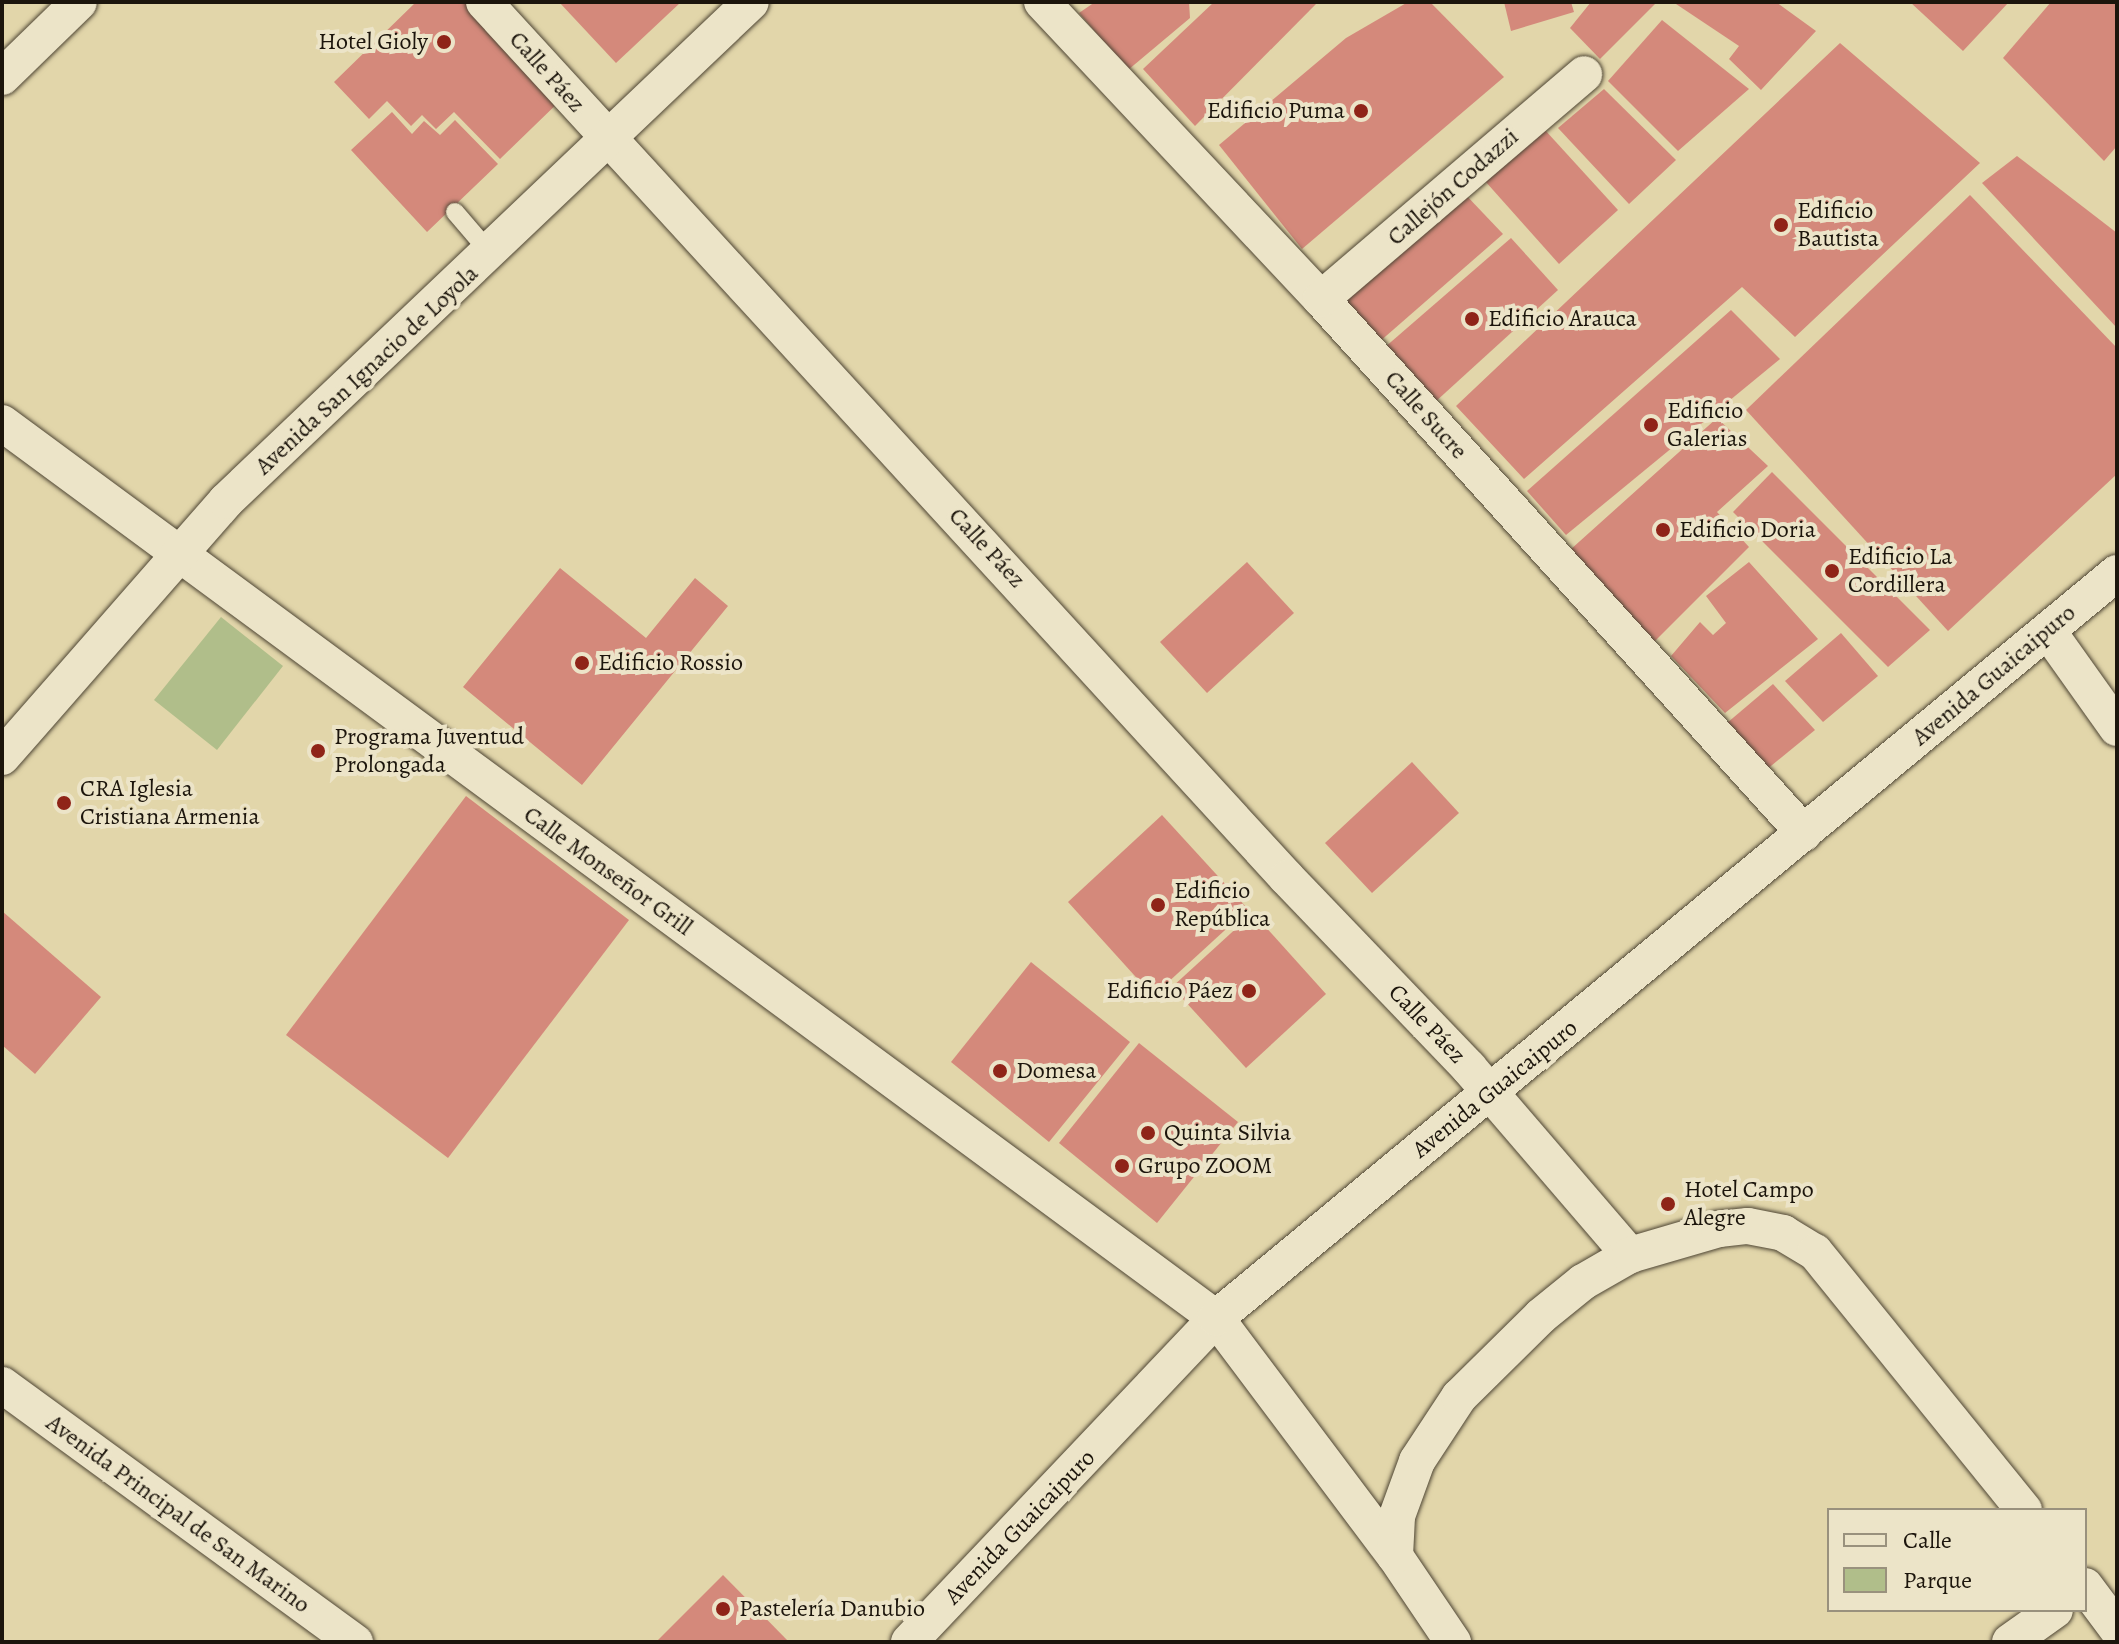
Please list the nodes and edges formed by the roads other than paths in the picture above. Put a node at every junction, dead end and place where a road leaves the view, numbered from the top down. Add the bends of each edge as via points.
1 (79, 2) edge
2 (484, 2) edge
3 (751, 2) edge
4 (1042, 2) edge
5 (1584, 74) dead end
6 (2, 77) edge
7 (608, 139) junction
8 (455, 212) dead end
9 (491, 254) junction
10 (1321, 299) junction
11 (2, 423) edge
12 (179, 556) junction
13 (2117, 573) edge
14 (2048, 631) junction
15 (2117, 728) edge
16 (2, 757) edge
17 (1804, 833) junction
18 (1491, 1093) junction
19 (1630, 1255) junction
20 (1216, 1318) junction
21 (2, 1385) edge
22 (2022, 1508) edge
23 (1395, 1556) junction
24 (2087, 1589) edge
25 (2052, 1612) edge
26 (2117, 1629) edge
27 (355, 1642) edge
28 (909, 1642) edge
29 (1453, 1642) edge
30 (2010, 1642) edge

1 - 6 street
2 - 7 street, Calle Páez
3 - 7 street, Avenida San Ignacio de Loyola
4 - 10 street, Calle Sucre
5 - 10 street, Callejón Codazzi
7 - 9 street, Avenida San Ignacio de Loyola
7 - 18 street, Calle Páez
8 - 9 lane
9 - 12 street, Avenida San Ignacio de Loyola via 226,501
10 - 17 street, Calle Sucre
11 - 12 street, Calle Monseñor Grill
12 - 16 street, Avenida San Ignacio de Loyola
12 - 20 street, Calle Monseñor Grill
13 - 14 street, Avenida Guaicaipuro
14 - 15 street
14 - 17 street, Avenida Guaicaipuro
17 - 18 street, Avenida Guaicaipuro
18 - 19 street, Calle Páez
18 - 20 street, Avenida Guaicaipuro
19 - 22 street via 1748,1226 1783,1233 1815,1252
19 - 23 street via 1583,1282 1541,1316 1459,1397 1417,1461 1397,1516
20 - 23 street, Calle Monseñor Grill
20 - 28 street, Avenida Guaicaipuro
21 - 27 street, Avenida Principal de San Marino
23 - 29 street, Calle Monseñor Grill
24 - 26 street
25 - 30 street

